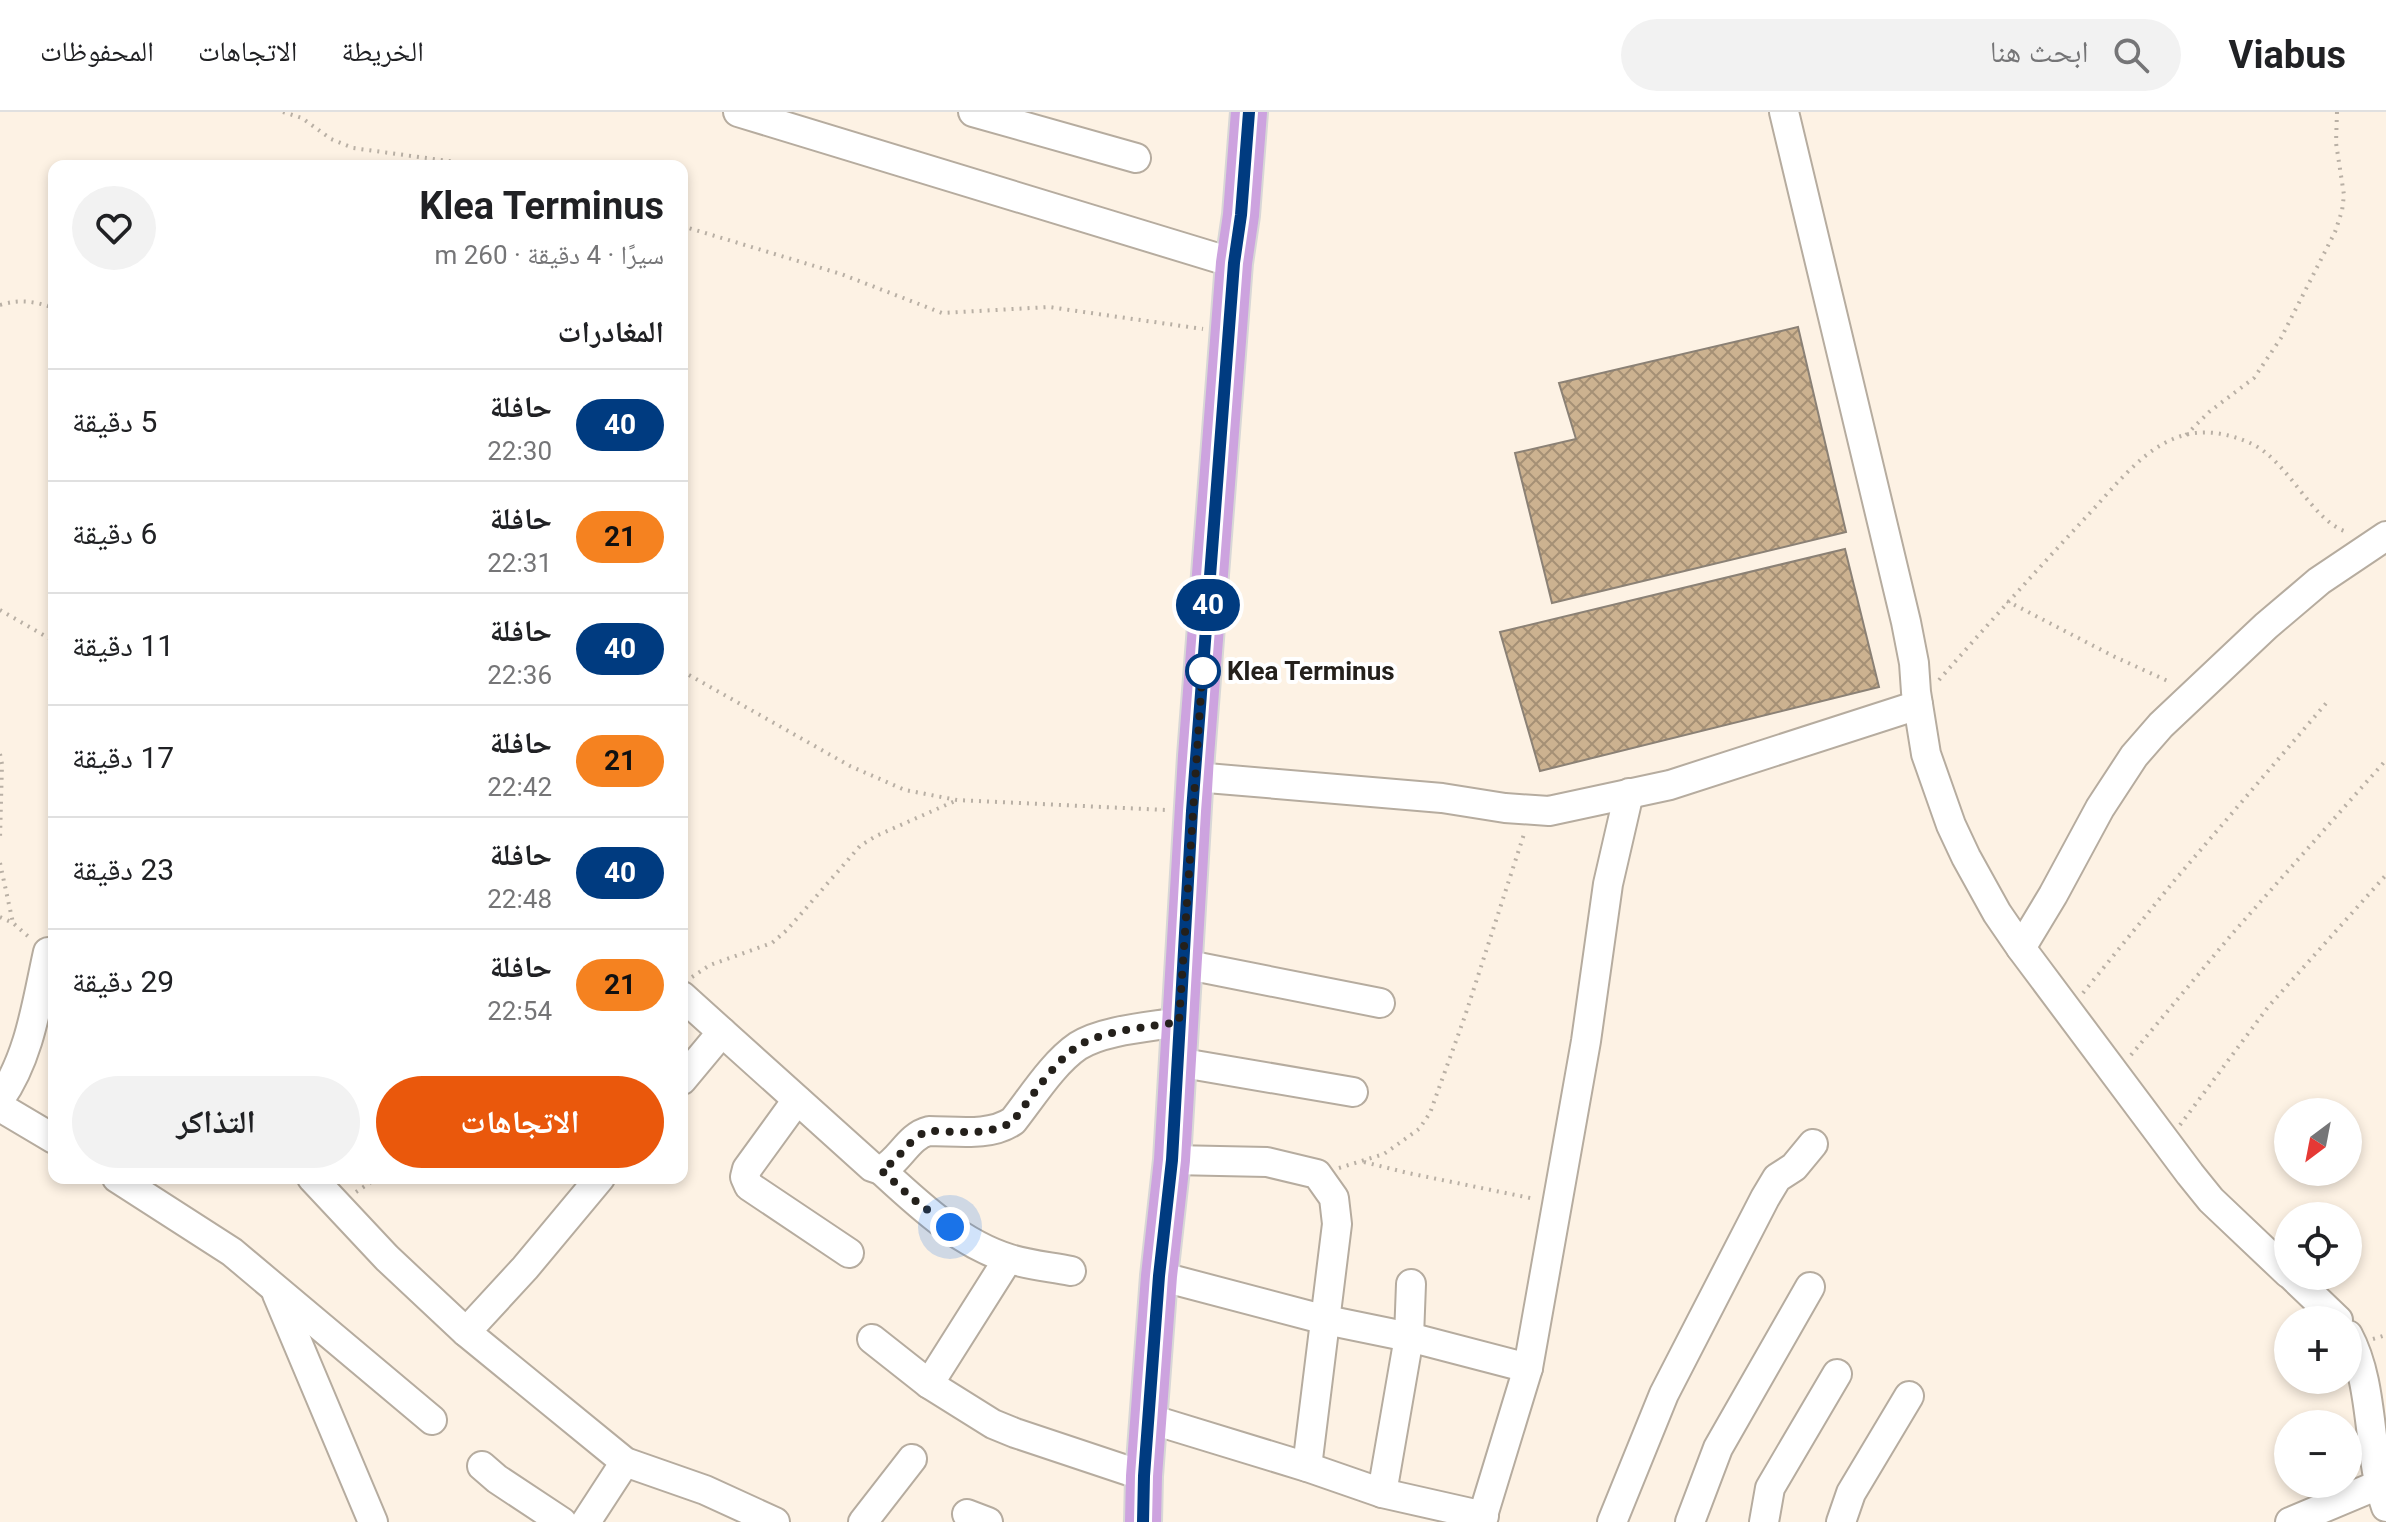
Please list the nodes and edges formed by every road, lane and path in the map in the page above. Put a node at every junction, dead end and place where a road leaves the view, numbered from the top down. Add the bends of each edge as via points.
1 (283, 112) edge
2 (738, 112) edge
3 (973, 112) edge
4 (1249, 112) edge
5 (1784, 112) edge
6 (2337, 112) edge
7 (1136, 158) dead end
8 (441, 160) edge
9 (688, 228) edge
10 (1234, 263) junction
11 (0, 305) edge
12 (48, 306) edge
13 (1229, 333) junction
14 (2185, 436) junction
15 (2351, 533) dead end
16 (2386, 536) edge
17 (2007, 601) junction
18 (0, 610) edge
19 (48, 638) edge
20 (688, 674) edge
21 (2194, 693) junction
22 (2328, 701) dead end
23 (1918, 705) junction
24 (0, 754) edge
25 (2386, 760) edge
26 (1629, 793) junction
27 (1193, 794) junction
28 (957, 800) junction
29 (1532, 810) junction
30 (0, 839) edge
31 (0, 863) edge
32 (2386, 875) edge
33 (0, 917) edge
34 (13, 923) junction
35 (2021, 948) junction
36 (48, 951) edge
37 (48, 964) edge
38 (1183, 964) junction
39 (688, 979) edge
40 (688, 1001) edge
41 (1380, 1003) dead end
42 (2069, 1011) junction
43 (1179, 1022) junction
44 (722, 1032) junction
45 (1177, 1062) junction
46 (688, 1073) edge
47 (2116, 1073) junction
48 (1353, 1092) dead end
49 (0, 1099) edge
50 (797, 1100) junction
51 (0, 1107) edge
52 (48, 1135) edge
53 (2167, 1143) junction
54 (1813, 1144) dead end
55 (1172, 1160) junction
56 (1362, 1161) junction
57 (881, 1170) junction
58 (1317, 1174) junction
59 (126, 1184) edge
60 (318, 1184) edge
61 (595, 1184) edge
62 (1557, 1203) junction
63 (849, 1253) dead end
64 (1008, 1259) junction
65 (2274, 1259) edge
66 (1071, 1271) dead end
67 (1159, 1276) junction
68 (1411, 1284) dead end
69 (1810, 1287) dead end
70 (276, 1289) junction
71 (2307, 1290) edge
72 (2323, 1306) edge
73 (1326, 1320) junction
74 (466, 1332) junction
75 (1409, 1337) junction
76 (872, 1339) dead end
77 (1528, 1368) junction
78 (1837, 1374) dead end
79 (929, 1384) junction
80 (2362, 1385) edge
81 (1909, 1396) dead end
82 (1150, 1419) junction
83 (432, 1420) dead end
84 (912, 1459) dead end
85 (625, 1462) junction
86 (482, 1466) dead end
87 (1307, 1467) junction
88 (1144, 1476) junction
89 (1382, 1493) junction
90 (2382, 1496) edge
91 (1482, 1519) edge
92 (373, 1522) edge
93 (562, 1522) edge
94 (586, 1522) edge
95 (775, 1522) edge
96 (863, 1522) edge
97 (1144, 1522) edge
98 (1612, 1522) edge
99 (1690, 1522) edge
100 (1764, 1522) edge
101 (1841, 1522) edge
102 (2290, 1522) edge

1 - 8 path via 353,148
2 - 10 street
3 - 7 street
4 - 10 main road
5 - 23 street via 1906,622
6 - 14 path via 2344,195 2335,232 2281,338 2254,378
9 - 13 path via 841,274 942,313 1049,307
10 - 13 main road
11 - 12 path via 17,300
13 - 27 main road
14 - 15 path via 2205,430 2252,443 2273,457 2327,520
14 - 17 path via 2154,450 2125,476
16 - 21 street via 2319,581
17 - 21 path
17 - 23 path
18 - 19 path
20 - 28 path via 850,766 905,790
21 - 35 street via 2134,756
22 - 42 path
23 - 26 street via 1670,785
23 - 35 street via 1926,754 1951,825
24 - 30 path
25 - 47 path
26 - 29 street
26 - 62 street via 1608,884
27 - 28 path
27 - 29 street via 1442,798
27 - 38 main road
28 - 39 path via 860,846 772,943 710,965
29 - 56 path via 1430,1113 1403,1141
31 - 34 path
32 - 53 path via 2268,1007
33 - 34 path
34 - 36 path
35 - 42 street
37 - 49 street via 21,1060
38 - 41 street
38 - 43 main road
40 - 44 street
42 - 47 street
43 - 45 main road
43 - 57 street via 1109,1034 1080,1045 1063,1058 1013,1121 990,1130 920,1133
44 - 46 street
44 - 50 street
45 - 48 street
45 - 55 main road
47 - 53 street
50 - 57 street
50 - 63 street via 745,1177 749,1186
51 - 52 street
53 - 65 street via 2211,1200
54 - 98 street via 1777,1178 1765,1198 1664,1394
55 - 58 street via 1267,1162
55 - 67 main road
56 - 58 path
56 - 62 path
57 - 64 street via 968,1240
58 - 73 street via 1334,1198 1337,1224
59 - 70 street via 232,1252
60 - 74 street
61 - 74 street
62 - 77 street
64 - 66 street
64 - 79 street
67 - 73 street
67 - 82 main road
68 - 75 street
69 - 99 street via 1718,1448
70 - 83 street
70 - 92 street
71 - 72 street
73 - 75 street
73 - 87 street
74 - 85 street
75 - 77 street
75 - 89 street
76 - 79 street
77 - 91 street
78 - 100 street via 1770,1488
79 - 88 street via 1004,1428
80 - 90 street
81 - 101 street via 1851,1493
82 - 87 street
82 - 88 main road
84 - 96 street
85 - 94 street
85 - 95 street
86 - 93 street
87 - 89 street
88 - 97 main road
89 - 91 street
90 - 102 street

